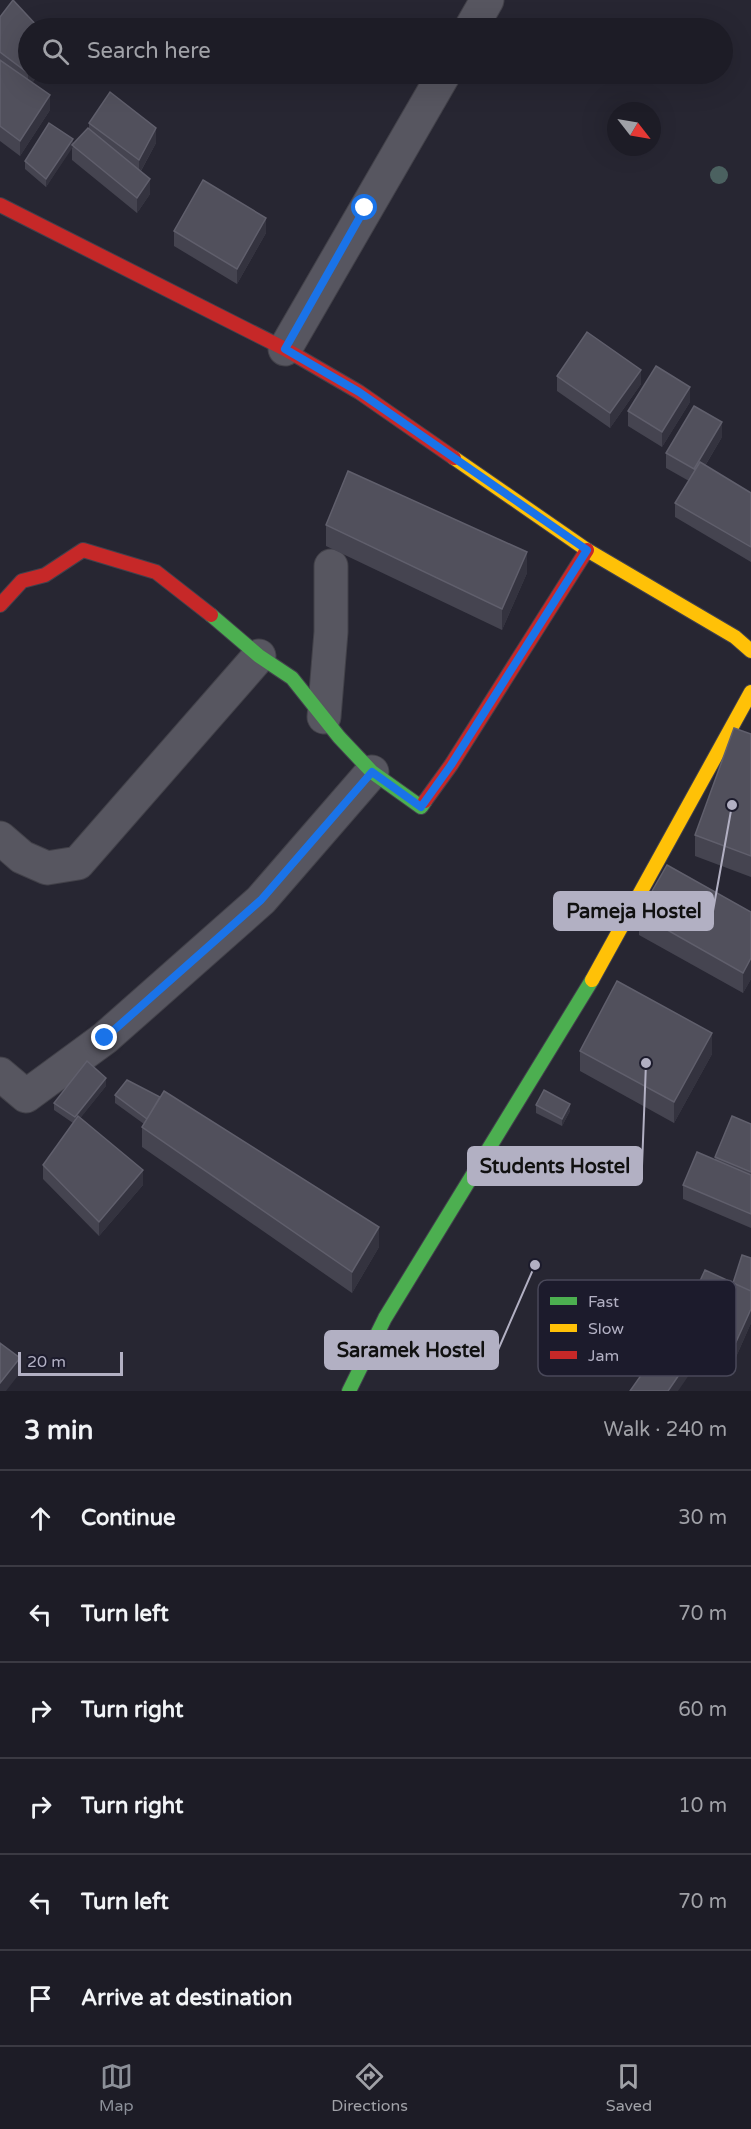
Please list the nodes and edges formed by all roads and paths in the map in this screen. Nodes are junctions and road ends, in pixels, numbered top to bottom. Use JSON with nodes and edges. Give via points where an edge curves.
{"nodes":[{"id":1,"x":487,"y":0,"type":"edge"},
{"id":2,"x":477,"y":18,"type":"edge"},
{"id":3,"x":438,"y":84,"type":"edge"},
{"id":4,"x":0,"y":206,"type":"edge"},
{"id":5,"x":285,"y":349,"type":"junction"},
{"id":6,"x":587,"y":550,"type":"junction"},
{"id":7,"x":332,"y":566,"type":"dead end"},
{"id":8,"x":0,"y":605,"type":"edge"},
{"id":9,"x":751,"y":651,"type":"edge"},
{"id":10,"x":259,"y":656,"type":"junction"},
{"id":11,"x":751,"y":692,"type":"edge"},
{"id":12,"x":324,"y":717,"type":"junction"},
{"id":13,"x":372,"y":772,"type":"junction"},
{"id":14,"x":0,"y":838,"type":"edge"},
{"id":15,"x":0,"y":1074,"type":"edge"},
{"id":16,"x":349,"y":1391,"type":"edge"}],
"edges":[{"from":1,"to":2,"type":"street"},
{"from":3,"to":5,"type":"street"},
{"from":4,"to":5,"type":"street"},
{"from":5,"to":6,"type":"street","via":[[359,392]]},
{"from":6,"to":9,"type":"street"},
{"from":6,"to":13,"type":"street","via":[[421,807]]},
{"from":7,"to":12,"type":"street"},
{"from":8,"to":10,"type":"street","via":[[22,582],[45,575],[83,550],[156,572]]},
{"from":10,"to":12,"type":"street","via":[[292,678]]},
{"from":10,"to":14,"type":"street","via":[[78,863],[47,868],[22,858]]},
{"from":11,"to":16,"type":"street","via":[[586,991],[385,1318]]},
{"from":12,"to":13,"type":"street"},
{"from":13,"to":15,"type":"street","via":[[261,900],[105,1038],[26,1096]]}]}
